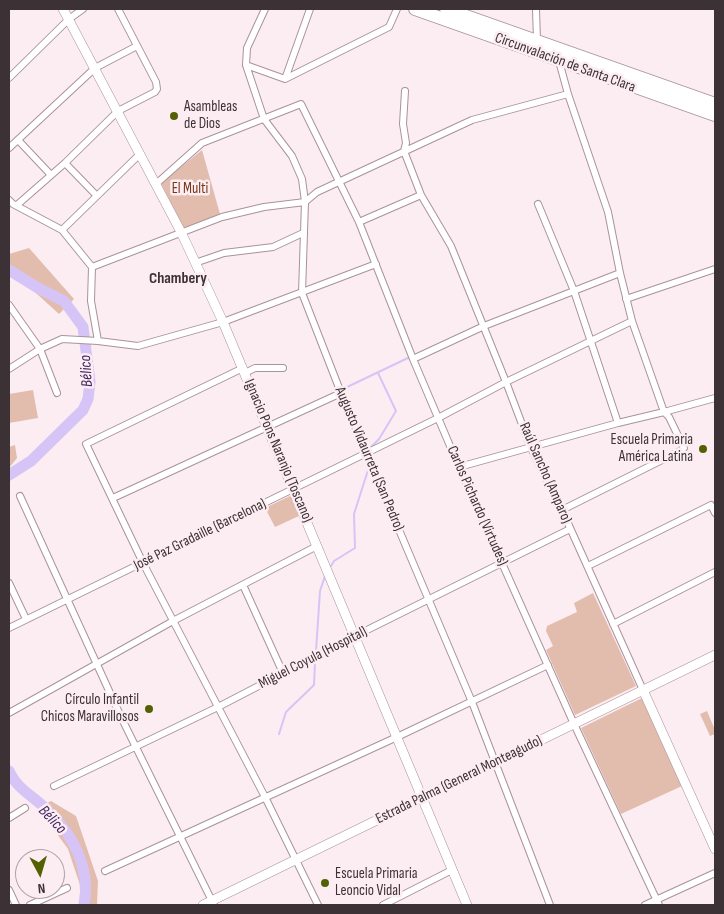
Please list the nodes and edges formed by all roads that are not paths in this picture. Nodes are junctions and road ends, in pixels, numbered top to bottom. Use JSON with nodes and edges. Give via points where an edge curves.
{"nodes":[{"id":1,"x":63,"y":9,"type":"edge"},
{"id":2,"x":83,"y":9,"type":"edge"},
{"id":3,"x":118,"y":9,"type":"edge"},
{"id":4,"x":264,"y":9,"type":"edge"},
{"id":5,"x":310,"y":9,"type":"edge"},
{"id":6,"x":397,"y":9,"type":"edge"},
{"id":7,"x":415,"y":9,"type":"edge"},
{"id":8,"x":446,"y":9,"type":"edge"},
{"id":9,"x":536,"y":9,"type":"edge"},
{"id":10,"x":69,"y":20,"type":"junction"},
{"id":11,"x":537,"y":42,"type":"junction"},
{"id":12,"x":137,"y":46,"type":"junction"},
{"id":13,"x":560,"y":56,"type":"junction"},
{"id":14,"x":246,"y":65,"type":"junction"},
{"id":15,"x":95,"y":68,"type":"junction"},
{"id":16,"x":9,"y":78,"type":"edge"},
{"id":17,"x":285,"y":78,"type":"junction"},
{"id":18,"x":405,"y":91,"type":"dead end"},
{"id":19,"x":568,"y":94,"type":"junction"},
{"id":20,"x":715,"y":104,"type":"edge"},
{"id":21,"x":118,"y":111,"type":"junction"},
{"id":22,"x":715,"y":115,"type":"edge"},
{"id":23,"x":264,"y":119,"type":"junction"},
{"id":24,"x":18,"y":140,"type":"junction"},
{"id":25,"x":9,"y":148,"type":"edge"},
{"id":26,"x":404,"y":151,"type":"junction"},
{"id":27,"x":140,"y":154,"type":"junction"},
{"id":28,"x":65,"y":163,"type":"junction"},
{"id":29,"x":51,"y":175,"type":"junction"},
{"id":30,"x":340,"y":182,"type":"junction"},
{"id":31,"x":156,"y":184,"type":"junction"},
{"id":32,"x":421,"y":195,"type":"junction"},
{"id":33,"x":97,"y":196,"type":"junction"},
{"id":34,"x":9,"y":200,"type":"edge"},
{"id":35,"x":305,"y":202,"type":"junction"},
{"id":36,"x":538,"y":204,"type":"dead end"},
{"id":37,"x":17,"y":205,"type":"junction"},
{"id":38,"x":359,"y":222,"type":"junction"},
{"id":39,"x":62,"y":230,"type":"junction"},
{"id":40,"x":182,"y":232,"type":"junction"},
{"id":41,"x":304,"y":233,"type":"junction"},
{"id":42,"x":195,"y":263,"type":"junction"},
{"id":43,"x":376,"y":264,"type":"junction"},
{"id":44,"x":92,"y":266,"type":"junction"},
{"id":45,"x":715,"y":269,"type":"edge"},
{"id":46,"x":620,"y":273,"type":"junction"},
{"id":47,"x":574,"y":291,"type":"junction"},
{"id":48,"x":302,"y":292,"type":"junction"},
{"id":49,"x":626,"y":299,"type":"junction"},
{"id":50,"x":9,"y":305,"type":"edge"},
{"id":51,"x":632,"y":320,"type":"junction"},
{"id":52,"x":223,"y":322,"type":"junction"},
{"id":53,"x":484,"y":326,"type":"junction"},
{"id":54,"x":591,"y":340,"type":"junction"},
{"id":55,"x":97,"y":341,"type":"junction"},
{"id":56,"x":40,"y":349,"type":"junction"},
{"id":57,"x":413,"y":359,"type":"junction"},
{"id":58,"x":9,"y":368,"type":"edge"},
{"id":59,"x":283,"y":368,"type":"dead end"},
{"id":60,"x":244,"y":370,"type":"junction"},
{"id":61,"x":506,"y":382,"type":"junction"},
{"id":62,"x":57,"y":393,"type":"dead end"},
{"id":63,"x":341,"y":393,"type":"junction"},
{"id":64,"x":715,"y":398,"type":"edge"},
{"id":65,"x":664,"y":412,"type":"junction"},
{"id":66,"x":438,"y":418,"type":"junction"},
{"id":67,"x":618,"y":423,"type":"junction"},
{"id":68,"x":268,"y":427,"type":"junction"},
{"id":69,"x":531,"y":448,"type":"junction"},
{"id":70,"x":366,"y":452,"type":"junction"},
{"id":71,"x":459,"y":467,"type":"junction"},
{"id":72,"x":294,"y":489,"type":"junction"},
{"id":73,"x":20,"y":496,"type":"dead end"},
{"id":74,"x":113,"y":498,"type":"junction"},
{"id":75,"x":562,"y":510,"type":"junction"},
{"id":76,"x":715,"y":514,"type":"edge"},
{"id":77,"x":570,"y":529,"type":"junction"},
{"id":78,"x":317,"y":546,"type":"junction"},
{"id":79,"x":502,"y":562,"type":"junction"},
{"id":80,"x":144,"y":563,"type":"junction"},
{"id":81,"x":588,"y":566,"type":"junction"},
{"id":82,"x":715,"y":572,"type":"edge"},
{"id":83,"x":9,"y":583,"type":"edge"},
{"id":84,"x":243,"y":585,"type":"junction"},
{"id":85,"x":428,"y":599,"type":"junction"},
{"id":86,"x":69,"y":600,"type":"junction"},
{"id":87,"x":26,"y":619,"type":"junction"},
{"id":88,"x":173,"y":621,"type":"junction"},
{"id":89,"x":613,"y":624,"type":"junction"},
{"id":90,"x":9,"y":628,"type":"edge"},
{"id":91,"x":355,"y":636,"type":"junction"},
{"id":92,"x":715,"y":655,"type":"edge"},
{"id":93,"x":97,"y":663,"type":"junction"},
{"id":94,"x":548,"y":665,"type":"junction"},
{"id":95,"x":283,"y":674,"type":"junction"},
{"id":96,"x":643,"y":690,"type":"junction"},
{"id":97,"x":472,"y":702,"type":"junction"},
{"id":98,"x":218,"y":707,"type":"junction"},
{"id":99,"x":9,"y":713,"type":"edge"},
{"id":100,"x":574,"y":724,"type":"junction"},
{"id":101,"x":397,"y":737,"type":"junction"},
{"id":102,"x":136,"y":745,"type":"junction"},
{"id":103,"x":496,"y":762,"type":"junction"},
{"id":104,"x":54,"y":786,"type":"dead end"},
{"id":105,"x":265,"y":797,"type":"junction"},
{"id":106,"x":422,"y":798,"type":"junction"},
{"id":107,"x":25,"y":808,"type":"dead end"},
{"id":108,"x":9,"y":818,"type":"edge"},
{"id":109,"x":182,"y":837,"type":"junction"},
{"id":110,"x":715,"y":849,"type":"edge"},
{"id":111,"x":295,"y":860,"type":"junction"},
{"id":112,"x":452,"y":870,"type":"junction"},
{"id":113,"x":105,"y":871,"type":"dead end"},
{"id":114,"x":715,"y":873,"type":"edge"},
{"id":115,"x":67,"y":888,"type":"dead end"},
{"id":116,"x":9,"y":890,"type":"edge"},
{"id":117,"x":658,"y":903,"type":"edge"},
{"id":118,"x":210,"y":904,"type":"edge"},
{"id":119,"x":16,"y":905,"type":"edge"},
{"id":120,"x":30,"y":905,"type":"edge"},
{"id":121,"x":318,"y":905,"type":"edge"},
{"id":122,"x":383,"y":905,"type":"edge"},
{"id":123,"x":467,"y":905,"type":"edge"},
{"id":124,"x":550,"y":905,"type":"edge"},
{"id":125,"x":645,"y":905,"type":"edge"}],
"edges":[{"from":1,"to":10,"type":"street","name":"Ignacio Pons Naranjo (Toscano)"},
{"from":2,"to":10,"type":"street"},
{"from":3,"to":12,"type":"street"},
{"from":4,"to":14,"type":"street","name":"Augusto Vidaurreta (San Pedro)","via":[[247,48]]},
{"from":5,"to":17,"type":"street"},
{"from":6,"to":17,"type":"street","via":[[389,27]]},
{"from":7,"to":13,"type":"highway","name":"Circunvalación de Santa Clara"},
{"from":8,"to":11,"type":"highway","name":"Circunvalación de Santa Clara"},
{"from":9,"to":11,"type":"street"},
{"from":10,"to":15,"type":"street","name":"Ignacio Pons Naranjo (Toscano)"},
{"from":10,"to":16,"type":"street"},
{"from":11,"to":13,"type":"highway","name":"Circunvalación de Santa Clara"},
{"from":12,"to":15,"type":"street"},
{"from":12,"to":21,"type":"street","via":[[157,89]]},
{"from":13,"to":19,"type":"street"},
{"from":13,"to":20,"type":"highway","name":"Circunvalación de Santa Clara"},
{"from":13,"to":22,"type":"highway","name":"Circunvalación de Santa Clara"},
{"from":14,"to":17,"type":"street"},
{"from":14,"to":23,"type":"street","name":"Augusto Vidaurreta (San Pedro)"},
{"from":15,"to":21,"type":"street","name":"Ignacio Pons Naranjo (Toscano)"},
{"from":15,"to":24,"type":"street"},
{"from":18,"to":26,"type":"street","name":"Raúl Sancho (Amparo)"},
{"from":19,"to":26,"type":"street","via":[[472,120]]},
{"from":19,"to":46,"type":"street","via":[[608,212]]},
{"from":21,"to":27,"type":"street","name":"Ignacio Pons Naranjo (Toscano)"},
{"from":21,"to":28,"type":"street"},
{"from":23,"to":30,"type":"street","name":"Carlos Pichardo (Virtudes)","via":[[301,104]]},
{"from":23,"to":31,"type":"street","via":[[202,144]]},
{"from":23,"to":35,"type":"street","name":"Augusto Vidaurreta (San Pedro)","via":[[292,156],[302,179]]},
{"from":24,"to":25,"type":"street"},
{"from":24,"to":29,"type":"street"},
{"from":26,"to":30,"type":"street"},
{"from":26,"to":32,"type":"street","name":"Raúl Sancho (Amparo)"},
{"from":27,"to":31,"type":"street","name":"Ignacio Pons Naranjo (Toscano)"},
{"from":27,"to":33,"type":"street"},
{"from":28,"to":29,"type":"street"},
{"from":28,"to":33,"type":"street"},
{"from":29,"to":37,"type":"street"},
{"from":30,"to":35,"type":"street","via":[[317,192]]},
{"from":30,"to":38,"type":"street","name":"Carlos Pichardo (Virtudes)"},
{"from":31,"to":40,"type":"street","name":"Ignacio Pons Naranjo (Toscano)"},
{"from":32,"to":38,"type":"street"},
{"from":32,"to":53,"type":"street","name":"Raúl Sancho (Amparo)","via":[[451,246]]},
{"from":33,"to":39,"type":"street"},
{"from":34,"to":37,"type":"street"},
{"from":35,"to":40,"type":"street","via":[[222,217]]},
{"from":35,"to":41,"type":"street","name":"Augusto Vidaurreta (San Pedro)"},
{"from":36,"to":47,"type":"street"},
{"from":37,"to":39,"type":"street"},
{"from":38,"to":43,"type":"street","name":"Carlos Pichardo (Virtudes)"},
{"from":39,"to":44,"type":"street"},
{"from":40,"to":42,"type":"street","name":"Ignacio Pons Naranjo (Toscano)"},
{"from":40,"to":44,"type":"street"},
{"from":41,"to":42,"type":"street","via":[[273,247],[224,253]]},
{"from":41,"to":48,"type":"street","name":"Augusto Vidaurreta (San Pedro)"},
{"from":42,"to":52,"type":"street","name":"Ignacio Pons Naranjo (Toscano)"},
{"from":43,"to":48,"type":"street"},
{"from":43,"to":57,"type":"street","name":"Carlos Pichardo (Virtudes)"},
{"from":44,"to":55,"type":"street","via":[[90,301]]},
{"from":45,"to":49,"type":"street"},
{"from":46,"to":47,"type":"street"},
{"from":46,"to":49,"type":"street"},
{"from":47,"to":53,"type":"street"},
{"from":47,"to":54,"type":"street"},
{"from":48,"to":52,"type":"street"},
{"from":48,"to":63,"type":"street","name":"Augusto Vidaurreta (San Pedro)"},
{"from":49,"to":51,"type":"street"},
{"from":50,"to":56,"type":"street"},
{"from":51,"to":54,"type":"street","name":"José Paz Gradaille (Barcelona)"},
{"from":51,"to":65,"type":"street"},
{"from":52,"to":55,"type":"street","via":[[138,346]]},
{"from":52,"to":60,"type":"street","name":"Ignacio Pons Naranjo (Toscano)"},
{"from":53,"to":57,"type":"street"},
{"from":53,"to":61,"type":"street","name":"Raúl Sancho (Amparo)"},
{"from":54,"to":61,"type":"street","name":"José Paz Gradaille (Barcelona)"},
{"from":54,"to":67,"type":"street"},
{"from":55,"to":56,"type":"street","via":[[62,339]]},
{"from":56,"to":58,"type":"street"},
{"from":56,"to":62,"type":"street"},
{"from":57,"to":66,"type":"street","name":"Carlos Pichardo (Virtudes)"},
{"from":59,"to":60,"type":"street"},
{"from":60,"to":68,"type":"street","name":"Ignacio Pons Naranjo (Toscano)"},
{"from":60,"to":74,"type":"street","via":[[86,444]]},
{"from":61,"to":66,"type":"street","name":"José Paz Gradaille (Barcelona)"},
{"from":61,"to":69,"type":"street","name":"Raúl Sancho (Amparo)"},
{"from":63,"to":68,"type":"street"},
{"from":63,"to":70,"type":"street","name":"Augusto Vidaurreta (San Pedro)"},
{"from":64,"to":65,"type":"street"},
{"from":65,"to":67,"type":"street"},
{"from":65,"to":75,"type":"street","via":[[684,444],[682,450]]},
{"from":66,"to":70,"type":"street","name":"José Paz Gradaille (Barcelona)"},
{"from":66,"to":71,"type":"street","name":"Carlos Pichardo (Virtudes)"},
{"from":67,"to":69,"type":"street"},
{"from":68,"to":72,"type":"street","name":"Ignacio Pons Naranjo (Toscano)"},
{"from":68,"to":74,"type":"street"},
{"from":69,"to":71,"type":"street"},
{"from":69,"to":75,"type":"street","name":"Raúl Sancho (Amparo)"},
{"from":70,"to":72,"type":"street","name":"José Paz Gradaille (Barcelona)"},
{"from":70,"to":85,"type":"street","name":"Augusto Vidaurreta (San Pedro)"},
{"from":71,"to":79,"type":"street","name":"Carlos Pichardo (Virtudes)"},
{"from":72,"to":78,"type":"street","name":"Ignacio Pons Naranjo (Toscano)"},
{"from":72,"to":80,"type":"street","name":"José Paz Gradaille (Barcelona)"},
{"from":73,"to":86,"type":"street"},
{"from":74,"to":80,"type":"street"},
{"from":75,"to":77,"type":"street","name":"Raúl Sancho (Amparo)"},
{"from":76,"to":81,"type":"street","via":[[711,505]]},
{"from":77,"to":79,"type":"street","name":"Miguel Coyula (Hospital)"},
{"from":77,"to":81,"type":"street","name":"Raúl Sancho (Amparo)"},
{"from":78,"to":84,"type":"street"},
{"from":78,"to":91,"type":"street","name":"Ignacio Pons Naranjo (Toscano)"},
{"from":79,"to":85,"type":"street","name":"Miguel Coyula (Hospital)"},
{"from":79,"to":94,"type":"street","name":"Carlos Pichardo (Virtudes)"},
{"from":80,"to":86,"type":"street","name":"José Paz Gradaille (Barcelona)"},
{"from":80,"to":88,"type":"street"},
{"from":81,"to":89,"type":"street","name":"Raúl Sancho (Amparo)"},
{"from":82,"to":89,"type":"street"},
{"from":83,"to":87,"type":"street"},
{"from":84,"to":88,"type":"street"},
{"from":84,"to":95,"type":"street"},
{"from":85,"to":91,"type":"street","name":"Miguel Coyula (Hospital)"},
{"from":85,"to":97,"type":"street","name":"Augusto Vidaurreta (San Pedro)"},
{"from":86,"to":87,"type":"street","name":"José Paz Gradaille (Barcelona)"},
{"from":86,"to":93,"type":"street"},
{"from":87,"to":90,"type":"street","name":"José Paz Gradaille (Barcelona)"},
{"from":88,"to":93,"type":"street"},
{"from":88,"to":98,"type":"street"},
{"from":89,"to":96,"type":"street","name":"Raúl Sancho (Amparo)"},
{"from":91,"to":95,"type":"street","name":"Miguel Coyula (Hospital)"},
{"from":91,"to":101,"type":"street","name":"Ignacio Pons Naranjo (Toscano)"},
{"from":92,"to":96,"type":"street","name":"Estrada Palma (General Monteagudo)"},
{"from":93,"to":99,"type":"street"},
{"from":93,"to":102,"type":"street"},
{"from":94,"to":97,"type":"street"},
{"from":94,"to":100,"type":"street","name":"Carlos Pichardo (Virtudes)"},
{"from":95,"to":98,"type":"street","name":"Miguel Coyula (Hospital)"},
{"from":96,"to":100,"type":"street","name":"Estrada Palma (General Monteagudo)"},
{"from":96,"to":110,"type":"street","name":"Raúl Sancho (Amparo)"},
{"from":97,"to":101,"type":"street"},
{"from":97,"to":103,"type":"street","name":"Augusto Vidaurreta (San Pedro)"},
{"from":98,"to":102,"type":"street","name":"Miguel Coyula (Hospital)"},
{"from":98,"to":105,"type":"street"},
{"from":100,"to":103,"type":"street","name":"Estrada Palma (General Monteagudo)"},
{"from":100,"to":117,"type":"street","name":"Carlos Pichardo (Virtudes)"},
{"from":101,"to":105,"type":"street"},
{"from":101,"to":106,"type":"street","name":"Ignacio Pons Naranjo (Toscano)"},
{"from":102,"to":104,"type":"street","name":"Miguel Coyula (Hospital)"},
{"from":102,"to":109,"type":"street"},
{"from":103,"to":106,"type":"street","name":"Estrada Palma (General Monteagudo)"},
{"from":103,"to":124,"type":"street","name":"Augusto Vidaurreta (San Pedro)"},
{"from":105,"to":109,"type":"street"},
{"from":105,"to":111,"type":"street"},
{"from":106,"to":111,"type":"street","name":"Estrada Palma (General Monteagudo)"},
{"from":106,"to":112,"type":"street","name":"Ignacio Pons Naranjo (Toscano)"},
{"from":107,"to":108,"type":"street"},
{"from":109,"to":113,"type":"street"},
{"from":109,"to":118,"type":"street"},
{"from":111,"to":118,"type":"street","name":"Estrada Palma (General Monteagudo)"},
{"from":111,"to":121,"type":"street"},
{"from":112,"to":122,"type":"street"},
{"from":112,"to":123,"type":"street","name":"Ignacio Pons Naranjo (Toscano)"},
{"from":114,"to":117,"type":"street"},
{"from":115,"to":120,"type":"street"},
{"from":116,"to":119,"type":"street"},
{"from":117,"to":125,"type":"street"}]}
